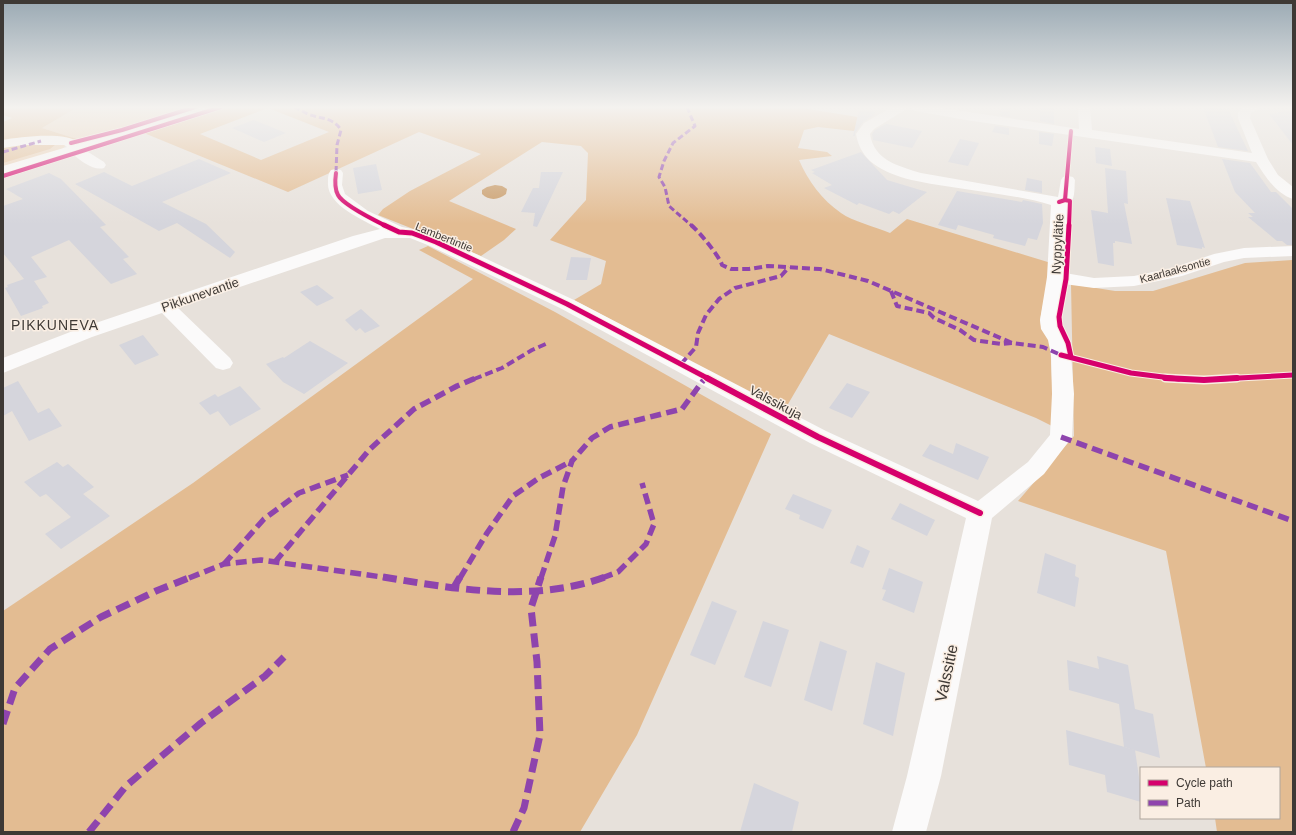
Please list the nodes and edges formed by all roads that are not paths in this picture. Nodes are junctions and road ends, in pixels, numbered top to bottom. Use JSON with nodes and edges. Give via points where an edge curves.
{"nodes":[{"id":1,"x":82,"y":146,"type":"edge"},
{"id":2,"x":865,"y":146,"type":"edge"},
{"id":3,"x":1173,"y":146,"type":"edge"},
{"id":4,"x":1256,"y":146,"type":"edge"},
{"id":5,"x":75,"y":148,"type":"junction"},
{"id":6,"x":1261,"y":159,"type":"junction"},
{"id":7,"x":99,"y":165,"type":"dead end"},
{"id":8,"x":3,"y":171,"type":"edge"},
{"id":9,"x":336,"y":173,"type":"dead end"},
{"id":10,"x":1068,"y":180,"type":"dead end"},
{"id":11,"x":1293,"y":194,"type":"edge"},
{"id":12,"x":1059,"y":202,"type":"junction"},
{"id":13,"x":399,"y":232,"type":"junction"},
{"id":14,"x":1293,"y":251,"type":"edge"},
{"id":15,"x":1056,"y":277,"type":"junction"},
{"id":16,"x":567,"y":304,"type":"joint"},
{"id":17,"x":165,"y":306,"type":"junction"},
{"id":18,"x":223,"y":363,"type":"dead end"},
{"id":19,"x":3,"y":366,"type":"edge"},
{"id":20,"x":980,"y":513,"type":"junction"},
{"id":21,"x":910,"y":832,"type":"edge"}],
"edges":[{"from":1,"to":5,"type":"street"},
{"from":2,"to":12,"type":"street","name":"Nyppylätie","via":[[882,162],[919,177]]},
{"from":3,"to":6,"type":"street"},
{"from":4,"to":6,"type":"street"},
{"from":5,"to":7,"type":"street"},
{"from":5,"to":8,"type":"street"},
{"from":6,"to":11,"type":"street","via":[[1273,178]]},
{"from":9,"to":13,"type":"street","name":"Lambertintie","via":[[338,196],[362,214]]},
{"from":10,"to":12,"type":"street","via":[[1065,200]]},
{"from":12,"to":15,"type":"street","name":"Nyppylätie"},
{"from":13,"to":16,"type":"street","name":"Lambertintie","via":[[436,242]]},
{"from":13,"to":17,"type":"street","name":"Pikkunevantie","via":[[359,240]]},
{"from":14,"to":15,"type":"street","name":"Kaarlaaksontie","via":[[1232,256],[1134,281],[1094,283]]},
{"from":15,"to":20,"type":"street","name":"Nyppylätie","via":[[1049,320],[1051,330],[1058,340],[1061,355],[1061,437],[1036,468]]},
{"from":16,"to":20,"type":"street","name":"Valssikuja","via":[[818,437]]},
{"from":17,"to":18,"type":"street"},
{"from":17,"to":19,"type":"street","name":"Pikkunevantie","via":[[85,333]]},
{"from":20,"to":21,"type":"street","name":"Valssitie"}]}
